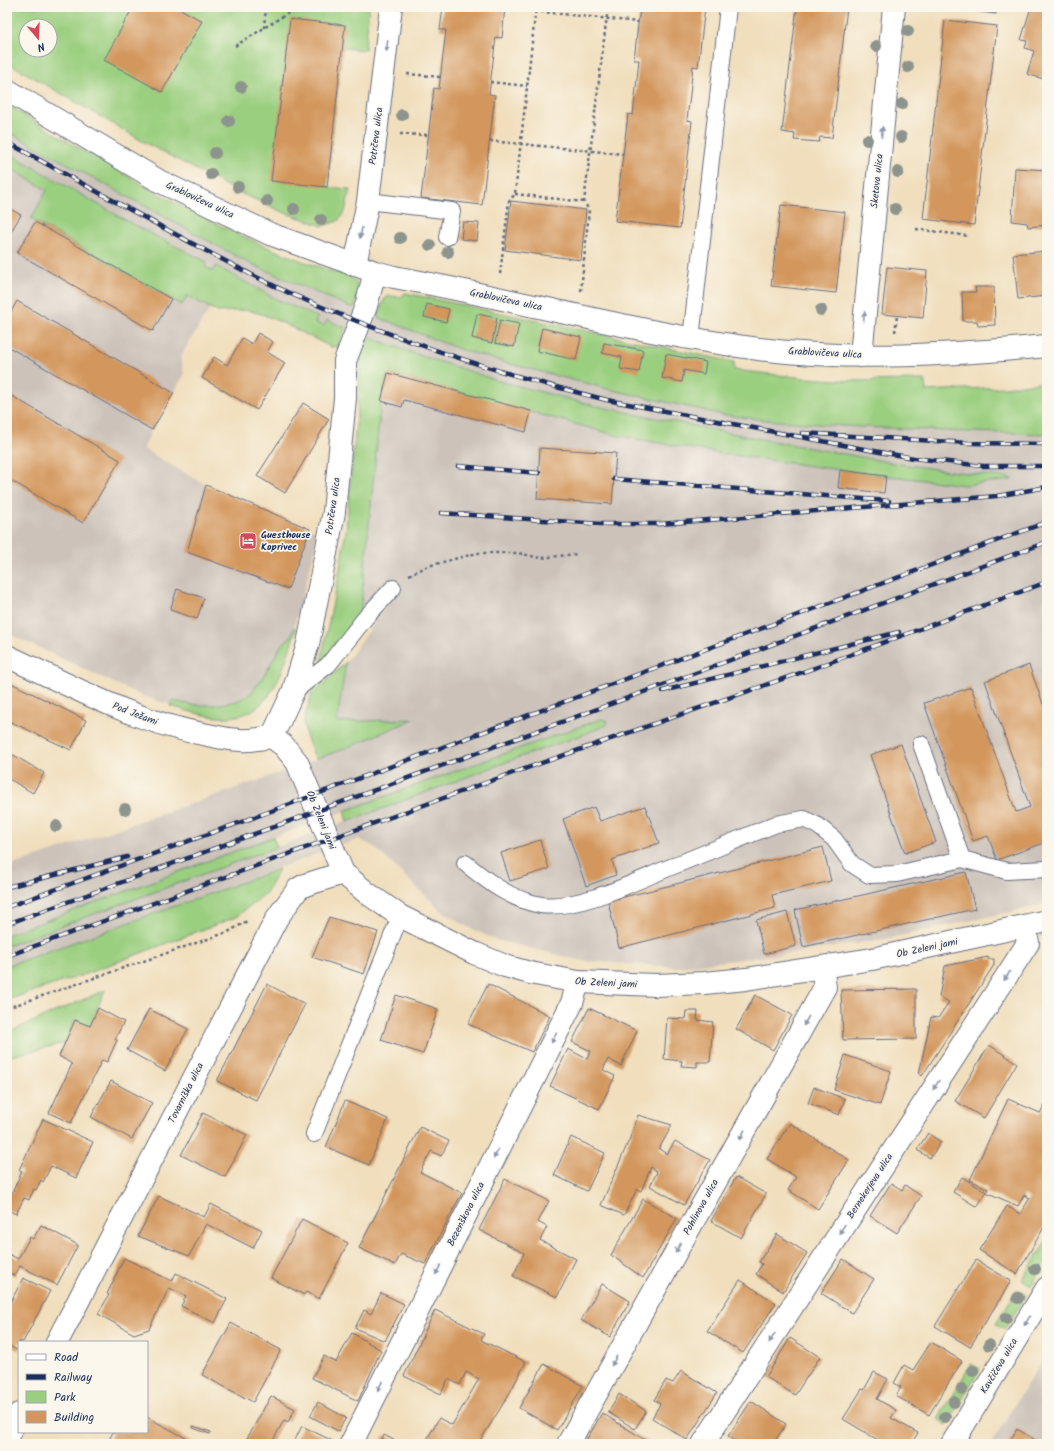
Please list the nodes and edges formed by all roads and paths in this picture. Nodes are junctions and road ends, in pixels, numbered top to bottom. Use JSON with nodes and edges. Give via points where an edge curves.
{"nodes":[{"id":1,"x":266,"y":7,"type":"edge"},
{"id":2,"x":291,"y":7,"type":"edge"},
{"id":3,"x":297,"y":7,"type":"edge"},
{"id":4,"x":391,"y":7,"type":"edge"},
{"id":5,"x":536,"y":7,"type":"edge"},
{"id":6,"x":608,"y":7,"type":"edge"},
{"id":7,"x":728,"y":7,"type":"edge"},
{"id":8,"x":894,"y":7,"type":"edge"},
{"id":9,"x":505,"y":8,"type":"edge"},
{"id":10,"x":536,"y":11,"type":"junction"},
{"id":11,"x":606,"y":18,"type":"junction"},
{"id":12,"x":638,"y":22,"type":"dead end"},
{"id":13,"x":264,"y":28,"type":"junction"},
{"id":14,"x":235,"y":46,"type":"dead end"},
{"id":15,"x":409,"y":74,"type":"dead end"},
{"id":16,"x":441,"y":77,"type":"dead end"},
{"id":17,"x":490,"y":82,"type":"dead end"},
{"id":18,"x":527,"y":86,"type":"junction"},
{"id":19,"x":7,"y":90,"type":"edge"},
{"id":20,"x":398,"y":134,"type":"dead end"},
{"id":21,"x":428,"y":135,"type":"dead end"},
{"id":22,"x":490,"y":141,"type":"dead end"},
{"id":23,"x":520,"y":144,"type":"junction"},
{"id":24,"x":590,"y":150,"type":"junction"},
{"id":25,"x":623,"y":154,"type":"dead end"},
{"id":26,"x":515,"y":194,"type":"junction"},
{"id":27,"x":368,"y":201,"type":"junction"},
{"id":28,"x":584,"y":202,"type":"junction"},
{"id":29,"x":916,"y":229,"type":"dead end"},
{"id":30,"x":969,"y":236,"type":"dead end"},
{"id":31,"x":447,"y":237,"type":"dead end"},
{"id":32,"x":355,"y":265,"type":"junction"},
{"id":33,"x":375,"y":272,"type":"junction"},
{"id":34,"x":498,"y":277,"type":"dead end"},
{"id":35,"x":580,"y":292,"type":"dead end"},
{"id":36,"x":897,"y":316,"type":"dead end"},
{"id":37,"x":894,"y":336,"type":"dead end"},
{"id":38,"x":691,"y":339,"type":"junction"},
{"id":39,"x":1047,"y":346,"type":"edge"},
{"id":40,"x":861,"y":356,"type":"junction"},
{"id":41,"x":577,"y":554,"type":"dead end"},
{"id":42,"x":393,"y":588,"type":"joint"},
{"id":43,"x":7,"y":656,"type":"edge"},
{"id":44,"x":293,"y":692,"type":"junction"},
{"id":45,"x":272,"y":737,"type":"junction"},
{"id":46,"x":921,"y":744,"type":"dead end"},
{"id":47,"x":962,"y":859,"type":"junction"},
{"id":48,"x":464,"y":863,"type":"dead end"},
{"id":49,"x":1047,"y":869,"type":"edge"},
{"id":50,"x":343,"y":873,"type":"junction"},
{"id":51,"x":400,"y":916,"type":"junction"},
{"id":52,"x":251,"y":919,"type":"dead end"},
{"id":53,"x":1047,"y":921,"type":"edge"},
{"id":54,"x":1025,"y":926,"type":"junction"},
{"id":55,"x":824,"y":978,"type":"junction"},
{"id":56,"x":578,"y":982,"type":"junction"},
{"id":57,"x":7,"y":1008,"type":"edge"},
{"id":58,"x":314,"y":1134,"type":"dead end"},
{"id":59,"x":1047,"y":1288,"type":"edge"},
{"id":60,"x":58,"y":1341,"type":"edge"},
{"id":61,"x":18,"y":1416,"type":"edge"},
{"id":62,"x":7,"y":1437,"type":"edge"},
{"id":63,"x":351,"y":1444,"type":"edge"},
{"id":64,"x":568,"y":1444,"type":"edge"},
{"id":65,"x":703,"y":1444,"type":"edge"},
{"id":66,"x":952,"y":1444,"type":"edge"}],
"edges":[{"from":1,"to":13,"type":"path"},
{"from":2,"to":3,"type":"path"},
{"from":3,"to":13,"type":"path"},
{"from":4,"to":27,"type":"street","name":"Potrčeva ulica","one_way":true},
{"from":5,"to":10,"type":"path"},
{"from":6,"to":11,"type":"path"},
{"from":7,"to":38,"type":"lane"},
{"from":40,"to":8,"type":"street","name":"Sketova ulica","one_way":true},
{"from":9,"to":10,"type":"path"},
{"from":10,"to":11,"type":"path"},
{"from":10,"to":18,"type":"path"},
{"from":11,"to":12,"type":"path"},
{"from":11,"to":24,"type":"path"},
{"from":13,"to":14,"type":"path"},
{"from":15,"to":16,"type":"path"},
{"from":17,"to":18,"type":"path"},
{"from":18,"to":23,"type":"path"},
{"from":19,"to":32,"type":"street","name":"Grablovičeva ulica","via":[[159,181],[270,234]]},
{"from":20,"to":21,"type":"path"},
{"from":22,"to":23,"type":"path"},
{"from":23,"to":24,"type":"path"},
{"from":23,"to":26,"type":"path"},
{"from":24,"to":25,"type":"path"},
{"from":24,"to":28,"type":"path"},
{"from":26,"to":28,"type":"path"},
{"from":26,"to":34,"type":"path","via":[[509,201],[501,273]]},
{"from":27,"to":31,"type":"lane","via":[[452,211]]},
{"from":27,"to":32,"type":"street","name":"Potrčeva ulica","one_way":true},
{"from":28,"to":35,"type":"path","via":[[589,210]]},
{"from":29,"to":30,"type":"path"},
{"from":32,"to":33,"type":"street","name":"Grablovičeva ulica"},
{"from":33,"to":38,"type":"street","name":"Grablovičeva ulica"},
{"from":33,"to":44,"type":"street","name":"Potrčeva ulica","via":[[366,306],[345,361],[345,398],[334,512],[308,644]]},
{"from":36,"to":37,"type":"path"},
{"from":38,"to":40,"type":"street","name":"Grablovičeva ulica","via":[[808,354]]},
{"from":39,"to":40,"type":"street","name":"Grablovičeva ulica","via":[[926,355]]},
{"from":41,"to":42,"type":"path","via":[[540,558],[518,553],[477,553],[428,566],[409,575]]},
{"from":42,"to":44,"type":"lane","via":[[328,665]]},
{"from":43,"to":45,"type":"street","name":"Pod Ježami","via":[[107,703],[172,727],[218,737],[248,740]]},
{"from":44,"to":45,"type":"street","name":"Potrčeva ulica"},
{"from":45,"to":50,"type":"street","name":"Ob Zeleni jami","via":[[284,746],[297,762]]},
{"from":46,"to":47,"type":"lane"},
{"from":47,"to":48,"type":"lane","via":[[897,874],[869,875],[852,864],[834,839],[804,819],[776,824],[611,892],[570,904],[549,905],[514,896],[487,881]]},
{"from":47,"to":49,"type":"lane","via":[[1007,871]]},
{"from":50,"to":51,"type":"street","name":"Ob Zeleni jami","via":[[367,894]]},
{"from":50,"to":60,"type":"street","name":"Tovarniška ulica","via":[[298,889],[277,918]]},
{"from":51,"to":56,"type":"street","name":"Ob Zeleni jami","via":[[505,966]]},
{"from":51,"to":58,"type":"lane"},
{"from":52,"to":57,"type":"path","via":[[228,932]]},
{"from":53,"to":54,"type":"street","name":"Ob Zeleni jami"},
{"from":54,"to":55,"type":"street","name":"Ob Zeleni jami","via":[[872,959]]},
{"from":54,"to":65,"type":"street","name":"Bernekerjeva ulica","one_way":true,"via":[[1028,943]]},
{"from":55,"to":56,"type":"street","name":"Ob Zeleni jami","via":[[746,979],[656,985]]},
{"from":55,"to":64,"type":"street","name":"Pohlinova ulica","one_way":true},
{"from":56,"to":63,"type":"street","name":"Bezenškova ulica","one_way":true,"via":[[572,1003]]},
{"from":59,"to":66,"type":"street","name":"Kavčičeva ulica","one_way":true},
{"from":61,"to":62,"type":"street"}]}
